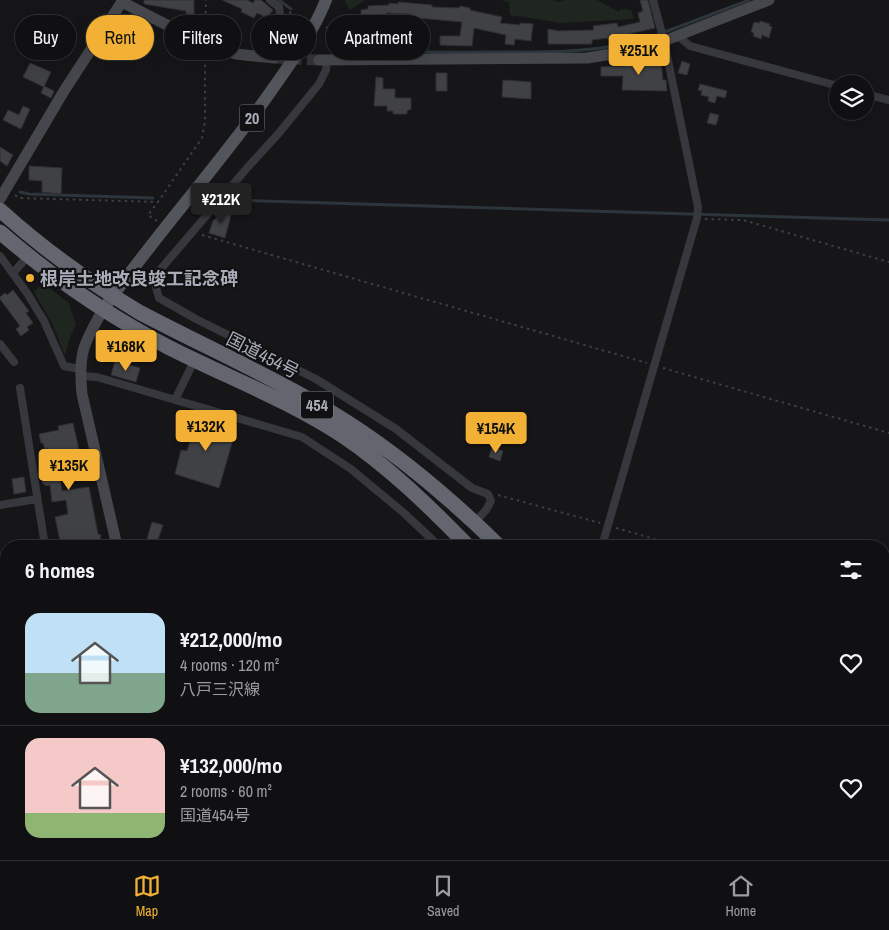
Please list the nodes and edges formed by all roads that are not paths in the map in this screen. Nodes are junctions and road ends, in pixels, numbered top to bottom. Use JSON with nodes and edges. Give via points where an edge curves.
{"nodes":[{"id":1,"x":270,"y":0,"type":"edge"},
{"id":2,"x":326,"y":0,"type":"edge"},
{"id":3,"x":653,"y":0,"type":"edge"},
{"id":4,"x":769,"y":0,"type":"edge"},
{"id":5,"x":122,"y":1,"type":"edge"},
{"id":6,"x":279,"y":15,"type":"edge"},
{"id":7,"x":678,"y":36,"type":"junction"},
{"id":8,"x":664,"y":41,"type":"junction"},
{"id":9,"x":251,"y":56,"type":"edge"},
{"id":10,"x":323,"y":60,"type":"edge"},
{"id":11,"x":430,"y":60,"type":"edge"},
{"id":12,"x":829,"y":84,"type":"edge"},
{"id":13,"x":874,"y":96,"type":"edge"},
{"id":14,"x":889,"y":100,"type":"edge"},
{"id":15,"x":3,"y":194,"type":"edge"},
{"id":16,"x":0,"y":210,"type":"edge"},
{"id":17,"x":0,"y":232,"type":"edge"},
{"id":18,"x":0,"y":256,"type":"edge"},
{"id":19,"x":28,"y":256,"type":"junction"},
{"id":20,"x":12,"y":273,"type":"junction"},
{"id":21,"x":113,"y":296,"type":"junction"},
{"id":22,"x":103,"y":310,"type":"junction"},
{"id":23,"x":0,"y":344,"type":"edge"},
{"id":24,"x":195,"y":360,"type":"junction"},
{"id":25,"x":14,"y":362,"type":"dead end"},
{"id":26,"x":80,"y":372,"type":"junction"},
{"id":27,"x":20,"y":388,"type":"dead end"},
{"id":28,"x":175,"y":400,"type":"junction"},
{"id":29,"x":38,"y":499,"type":"junction"},
{"id":30,"x":0,"y":505,"type":"edge"},
{"id":31,"x":475,"y":522,"type":"junction"},
{"id":32,"x":43,"y":540,"type":"edge"},
{"id":33,"x":116,"y":540,"type":"edge"},
{"id":34,"x":433,"y":540,"type":"edge"},
{"id":35,"x":462,"y":540,"type":"edge"},
{"id":36,"x":493,"y":540,"type":"edge"},
{"id":37,"x":604,"y":540,"type":"edge"}],
"edges":[{"from":1,"to":6,"type":"street","via":[[279,7]]},
{"from":2,"to":21,"type":"main road","number":"20","via":[[300,50],[256,113]]},
{"from":3,"to":8,"type":"street"},
{"from":4,"to":7,"type":"street"},
{"from":5,"to":9,"type":"street","via":[[204,44]]},
{"from":5,"to":15,"type":"street"},
{"from":7,"to":8,"type":"street"},
{"from":7,"to":12,"type":"street","via":[[690,46]]},
{"from":8,"to":11,"type":"street","via":[[587,58]]},
{"from":8,"to":37,"type":"street","via":[[698,207],[697,218]]},
{"from":10,"to":31,"type":"street","via":[[326,70],[319,84],[154,277],[158,298],[316,379],[396,429],[472,488],[488,494],[491,501]]},
{"from":13,"to":14,"type":"street"},
{"from":16,"to":21,"type":"highway","name":"国道454号","number":"454","via":[[45,248]]},
{"from":17,"to":19,"type":"highway","name":"国道454号","number":"454"},
{"from":18,"to":20,"type":"street"},
{"from":19,"to":20,"type":"street"},
{"from":19,"to":22,"type":"highway","name":"国道454号","number":"454"},
{"from":20,"to":26,"type":"street","via":[[44,321],[64,366]]},
{"from":21,"to":22,"type":"main road","number":"20"},
{"from":21,"to":31,"type":"highway","name":"国道454号","number":"454","via":[[350,424],[437,488]]},
{"from":22,"to":24,"type":"highway","name":"国道454号","number":"454"},
{"from":22,"to":26,"type":"street","via":[[84,346]]},
{"from":23,"to":25,"type":"street"},
{"from":24,"to":28,"type":"street"},
{"from":24,"to":35,"type":"highway","name":"国道454号","number":"454","via":[[270,394],[344,437],[384,467]]},
{"from":26,"to":28,"type":"street"},
{"from":26,"to":33,"type":"street","via":[[82,394]]},
{"from":27,"to":29,"type":"street"},
{"from":28,"to":34,"type":"street","via":[[302,437],[351,469]]},
{"from":29,"to":30,"type":"street"},
{"from":29,"to":32,"type":"street"},
{"from":31,"to":36,"type":"highway","name":"国道454号","number":"454"}]}
